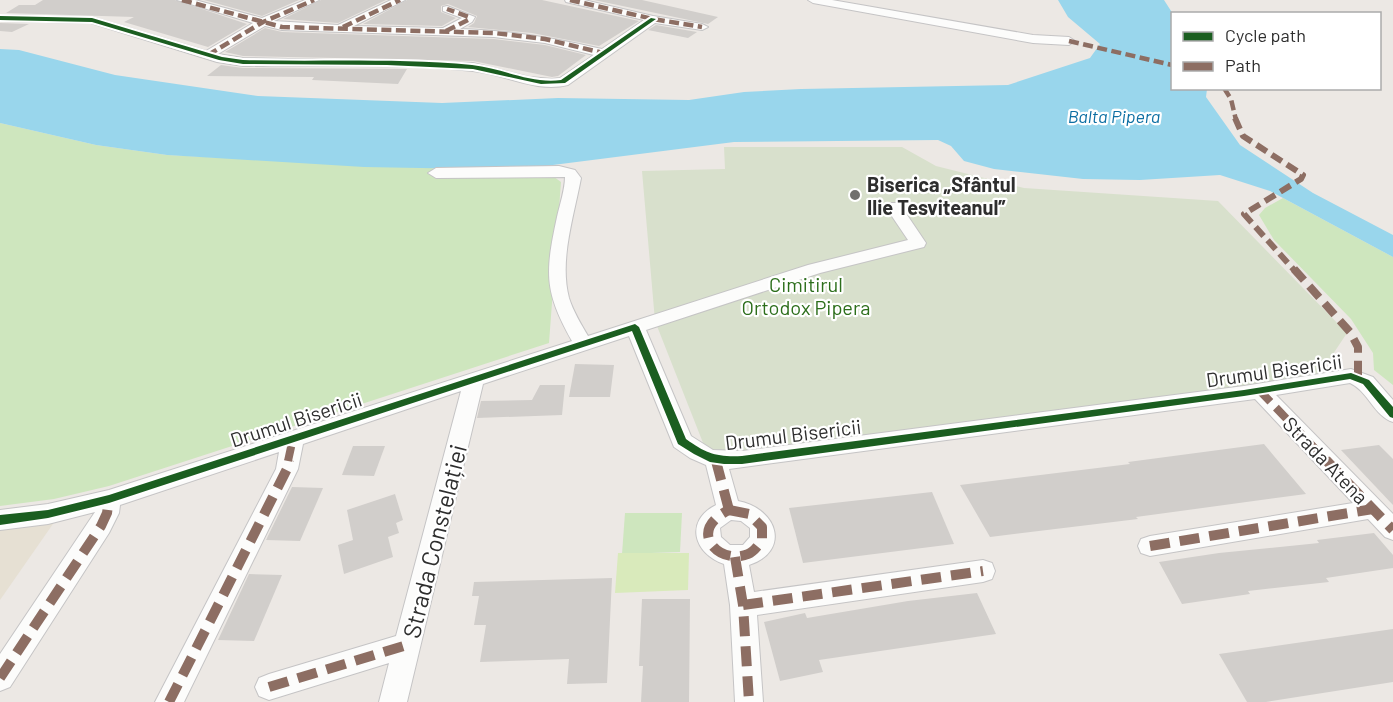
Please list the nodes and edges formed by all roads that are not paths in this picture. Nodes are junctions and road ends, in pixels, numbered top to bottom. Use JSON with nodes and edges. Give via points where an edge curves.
{"nodes":[{"id":1,"x":182,"y":0,"type":"edge"},
{"id":2,"x":314,"y":0,"type":"edge"},
{"id":3,"x":400,"y":0,"type":"edge"},
{"id":4,"x":570,"y":0,"type":"edge"},
{"id":5,"x":813,"y":0,"type":"edge"},
{"id":6,"x":447,"y":9,"type":"dead end"},
{"id":7,"x":0,"y":18,"type":"edge"},
{"id":8,"x":653,"y":19,"type":"junction"},
{"id":9,"x":263,"y":22,"type":"junction"},
{"id":10,"x":702,"y":27,"type":"dead end"},
{"id":11,"x":340,"y":28,"type":"junction"},
{"id":12,"x":445,"y":31,"type":"junction"},
{"id":13,"x":1069,"y":41,"type":"dead end"},
{"id":14,"x":603,"y":53,"type":"junction"},
{"id":15,"x":207,"y":55,"type":"junction"},
{"id":16,"x":436,"y":173,"type":"dead end"},
{"id":17,"x":893,"y":206,"type":"dead end"},
{"id":18,"x":645,"y":324,"type":"junction"},
{"id":19,"x":583,"y":344,"type":"junction"},
{"id":20,"x":474,"y":380,"type":"junction"},
{"id":21,"x":1260,"y":391,"type":"junction"},
{"id":22,"x":1390,"y":408,"type":"edge"},
{"id":23,"x":293,"y":438,"type":"junction"},
{"id":24,"x":716,"y":461,"type":"junction"},
{"id":25,"x":109,"y":499,"type":"junction"},
{"id":26,"x":1373,"y":509,"type":"junction"},
{"id":27,"x":729,"y":510,"type":"junction"},
{"id":28,"x":0,"y":520,"type":"edge"},
{"id":29,"x":1393,"y":530,"type":"edge"},
{"id":30,"x":1150,"y":546,"type":"dead end"},
{"id":31,"x":735,"y":557,"type":"junction"},
{"id":32,"x":983,"y":571,"type":"dead end"},
{"id":33,"x":743,"y":605,"type":"junction"},
{"id":34,"x":407,"y":645,"type":"junction"},
{"id":35,"x":0,"y":678,"type":"edge"},
{"id":36,"x":269,"y":687,"type":"dead end"},
{"id":37,"x":169,"y":702,"type":"edge"},
{"id":38,"x":393,"y":702,"type":"edge"},
{"id":39,"x":749,"y":702,"type":"edge"}],
"edges":[{"from":1,"to":9,"type":"street"},
{"from":2,"to":9,"type":"street"},
{"from":3,"to":11,"type":"street"},
{"from":4,"to":8,"type":"street"},
{"from":5,"to":13,"type":"street","via":[[1022,37]]},
{"from":6,"to":12,"type":"street","via":[[469,17]]},
{"from":7,"to":15,"type":"street","via":[[92,20]]},
{"from":8,"to":10,"type":"street"},
{"from":8,"to":14,"type":"street"},
{"from":9,"to":11,"type":"street","via":[[282,27]]},
{"from":9,"to":15,"type":"street"},
{"from":11,"to":12,"type":"street"},
{"from":12,"to":14,"type":"street","via":[[518,35]]},
{"from":14,"to":15,"type":"street","via":[[562,82],[550,84],[476,68],[243,62]]},
{"from":16,"to":19,"type":"street","via":[[570,173],[573,178],[557,274],[559,296]]},
{"from":17,"to":18,"type":"street","via":[[918,243],[814,269]]},
{"from":18,"to":19,"type":"street","name":"Drumul Bisericii"},
{"from":18,"to":24,"type":"street","name":"Drumul Bisericii","via":[[682,441]]},
{"from":19,"to":20,"type":"street","name":"Drumul Bisericii"},
{"from":20,"to":23,"type":"street","name":"Drumul Bisericii"},
{"from":20,"to":34,"type":"street","name":"Strada Constelației"},
{"from":21,"to":22,"type":"street","name":"Drumul Bisericii","via":[[1351,376],[1366,382]]},
{"from":21,"to":24,"type":"street","name":"Drumul Bisericii"},
{"from":21,"to":26,"type":"street","name":"Strada Atena"},
{"from":23,"to":25,"type":"street","name":"Drumul Bisericii"},
{"from":23,"to":37,"type":"street","via":[[287,469]]},
{"from":24,"to":27,"type":"street"},
{"from":25,"to":28,"type":"street","name":"Drumul Bisericii","via":[[58,512]]},
{"from":25,"to":35,"type":"street","via":[[101,526]]},
{"from":26,"to":29,"type":"street","name":"Strada Atena"},
{"from":26,"to":30,"type":"street"},
{"from":27,"to":31,"type":"street","via":[[714,517],[707,535],[719,552]]},
{"from":27,"to":31,"type":"street","via":[[753,516],[763,529],[757,549]]},
{"from":31,"to":33,"type":"street"},
{"from":32,"to":33,"type":"street"},
{"from":33,"to":39,"type":"street"},
{"from":34,"to":36,"type":"street"},
{"from":34,"to":38,"type":"street","name":"Strada Constelației"}]}
